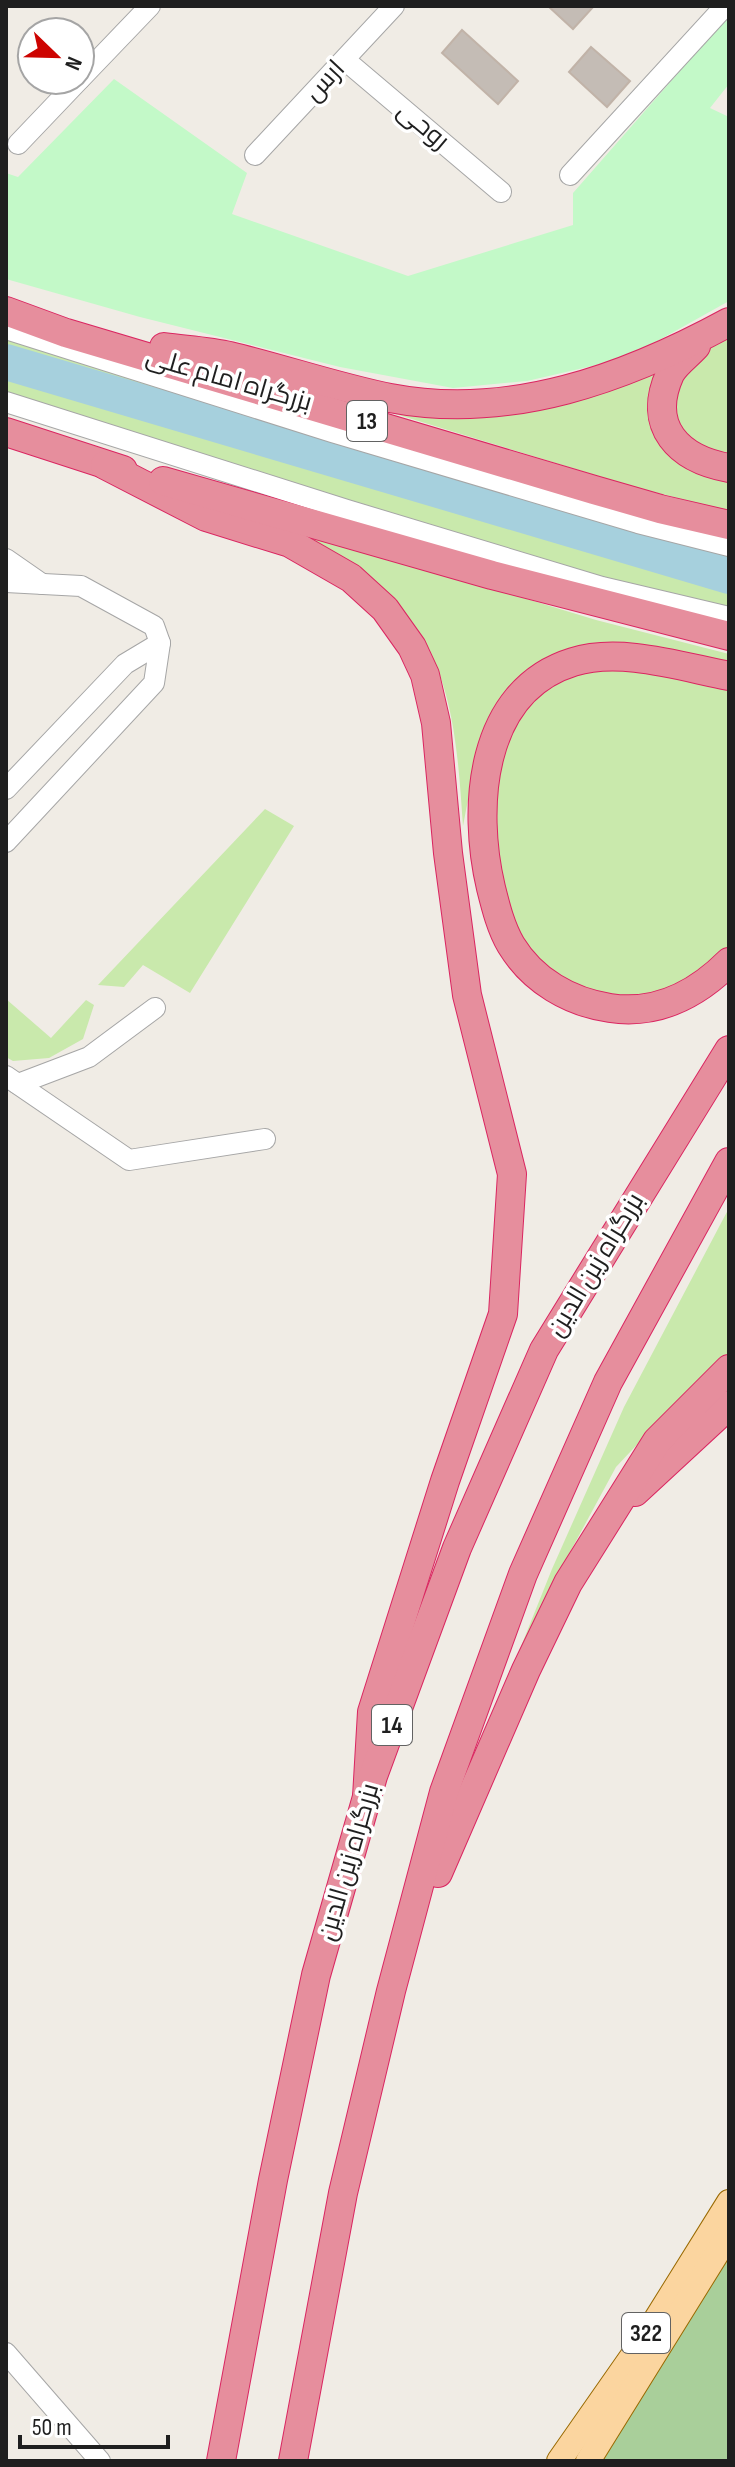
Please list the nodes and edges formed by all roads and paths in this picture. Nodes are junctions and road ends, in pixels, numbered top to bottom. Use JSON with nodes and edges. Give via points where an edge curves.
{"nodes":[{"id":1,"x":150,"y":6,"type":"edge"},
{"id":2,"x":394,"y":6,"type":"edge"},
{"id":3,"x":725,"y":6,"type":"edge"},
{"id":4,"x":345,"y":60,"type":"junction"},
{"id":5,"x":96,"y":63,"type":"edge"},
{"id":6,"x":64,"y":96,"type":"edge"},
{"id":7,"x":18,"y":144,"type":"dead end"},
{"id":8,"x":255,"y":155,"type":"dead end"},
{"id":9,"x":570,"y":175,"type":"dead end"},
{"id":10,"x":501,"y":192,"type":"dead end"},
{"id":11,"x":6,"y":311,"type":"edge"},
{"id":12,"x":720,"y":327,"type":"edge"},
{"id":13,"x":6,"y":329,"type":"edge"},
{"id":14,"x":66,"y":333,"type":"junction"},
{"id":15,"x":6,"y":402,"type":"edge"},
{"id":16,"x":6,"y":432,"type":"edge"},
{"id":17,"x":105,"y":465,"type":"junction"},
{"id":18,"x":729,"y":468,"type":"edge"},
{"id":19,"x":729,"y":525,"type":"edge"},
{"id":20,"x":729,"y":546,"type":"edge"},
{"id":21,"x":6,"y":559,"type":"edge"},
{"id":22,"x":6,"y":582,"type":"edge"},
{"id":23,"x":42,"y":584,"type":"junction"},
{"id":24,"x":729,"y":617,"type":"edge"},
{"id":25,"x":729,"y":636,"type":"edge"},
{"id":26,"x":160,"y":643,"type":"junction"},
{"id":27,"x":729,"y":676,"type":"edge"},
{"id":28,"x":6,"y":789,"type":"edge"},
{"id":29,"x":6,"y":842,"type":"edge"},
{"id":30,"x":729,"y":962,"type":"edge"},
{"id":31,"x":155,"y":1008,"type":"dead end"},
{"id":32,"x":729,"y":1050,"type":"edge"},
{"id":33,"x":12,"y":1080,"type":"edge"},
{"id":34,"x":265,"y":1139,"type":"dead end"},
{"id":35,"x":729,"y":1162,"type":"edge"},
{"id":36,"x":729,"y":1369,"type":"edge"},
{"id":37,"x":729,"y":1405,"type":"edge"},
{"id":38,"x":611,"y":1514,"type":"junction"},
{"id":39,"x":367,"y":1797,"type":"junction"},
{"id":40,"x":401,"y":1958,"type":"junction"},
{"id":41,"x":729,"y":2202,"type":"edge"},
{"id":42,"x":729,"y":2234,"type":"edge"},
{"id":43,"x":6,"y":2353,"type":"edge"},
{"id":44,"x":100,"y":2461,"type":"edge"},
{"id":45,"x":221,"y":2461,"type":"edge"},
{"id":46,"x":293,"y":2461,"type":"edge"},
{"id":47,"x":559,"y":2461,"type":"edge"},
{"id":48,"x":588,"y":2461,"type":"edge"}],
"edges":[{"from":1,"to":5,"type":"street"},
{"from":2,"to":4,"type":"street","name":"ارس"},
{"from":3,"to":9,"type":"street"},
{"from":4,"to":8,"type":"street","name":"ارس"},
{"from":4,"to":10,"type":"street","name":"روحی"},
{"from":6,"to":7,"type":"street"},
{"from":11,"to":14,"type":"highway","name":"بزرگراه امام علی","number":"13"},
{"from":12,"to":14,"type":"highway","via":[[583,386],[464,404],[392,398],[228,355]]},
{"from":12,"to":18,"type":"highway","via":[[670,372],[662,403],[665,429],[684,453]]},
{"from":13,"to":20,"type":"street","via":[[332,432]]},
{"from":14,"to":19,"type":"highway","name":"بزرگراه امام علی","number":"13","via":[[647,506]]},
{"from":15,"to":24,"type":"street","via":[[602,587]]},
{"from":16,"to":17,"type":"highway"},
{"from":17,"to":25,"type":"highway"},
{"from":17,"to":39,"type":"highway","via":[[206,517],[290,543],[351,578],[385,609],[412,647],[436,723],[467,995],[512,1174],[505,1283],[503,1314],[372,1712]]},
{"from":21,"to":23,"type":"street"},
{"from":22,"to":23,"type":"street"},
{"from":23,"to":26,"type":"street","via":[[81,586],[154,626]]},
{"from":26,"to":28,"type":"street","via":[[125,664]]},
{"from":26,"to":29,"type":"street","via":[[154,683]]},
{"from":27,"to":30,"type":"highway","via":[[621,658],[578,660],[555,668],[515,701],[500,724],[482,793],[485,861],[499,919],[512,946],[544,982],[569,998],[596,1006],[646,1009],[693,991]]},
{"from":31,"to":33,"type":"street","via":[[89,1057]]},
{"from":32,"to":39,"type":"highway","name":"بزرگراه زین الدین","number":"14","via":[[544,1350],[457,1548]]},
{"from":33,"to":34,"type":"street","via":[[129,1160]]},
{"from":35,"to":40,"type":"highway","via":[[608,1382],[523,1574],[444,1792]]},
{"from":36,"to":38,"type":"highway","via":[[657,1441]]},
{"from":37,"to":38,"type":"highway"},
{"from":38,"to":40,"type":"highway","via":[[538,1644]]},
{"from":39,"to":45,"type":"highway","name":"بزرگراه زین الدین","number":"14","via":[[316,1975]]},
{"from":40,"to":46,"type":"highway","via":[[343,2193]]},
{"from":41,"to":47,"type":"main road","number":"322","via":[[638,2348]]},
{"from":42,"to":48,"type":"main road","number":"322"},
{"from":43,"to":44,"type":"street"}]}
